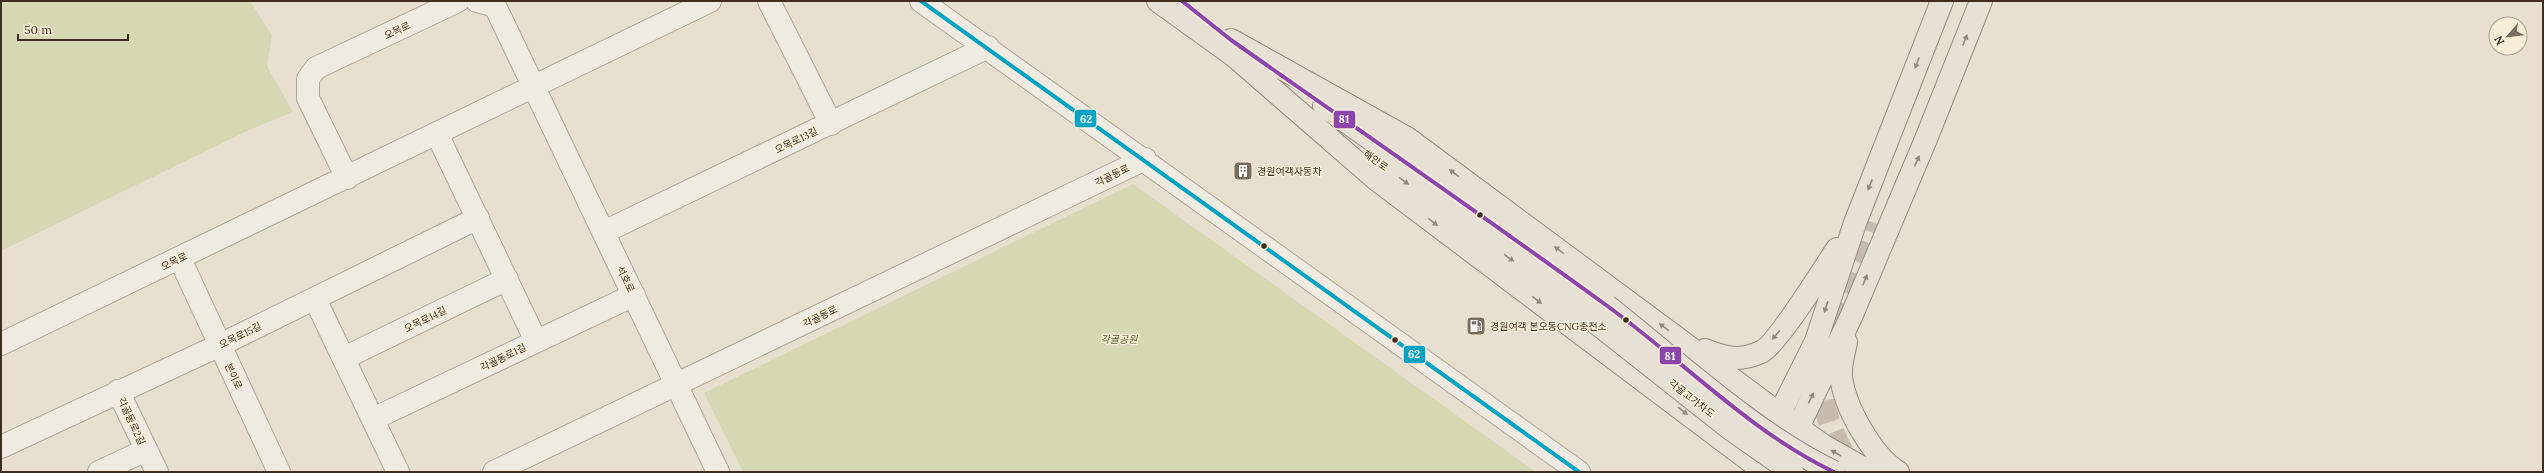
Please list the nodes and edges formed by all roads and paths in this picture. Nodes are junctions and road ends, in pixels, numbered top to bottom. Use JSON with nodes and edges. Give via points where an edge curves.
{"nodes":[{"id":1,"x":458,"y":1,"type":"edge"},
{"id":2,"x":477,"y":1,"type":"edge"},
{"id":3,"x":710,"y":1,"type":"edge"},
{"id":4,"x":769,"y":1,"type":"edge"},
{"id":5,"x":921,"y":1,"type":"edge"},
{"id":6,"x":1158,"y":1,"type":"edge"},
{"id":7,"x":1182,"y":1,"type":"edge"},
{"id":8,"x":1942,"y":1,"type":"edge"},
{"id":9,"x":1958,"y":1,"type":"edge"},
{"id":10,"x":1981,"y":1,"type":"edge"},
{"id":11,"x":988,"y":47,"type":"junction"},
{"id":12,"x":1231,"y":47,"type":"junction"},
{"id":13,"x":534,"y":87,"type":"junction"},
{"id":14,"x":830,"y":124,"type":"junction"},
{"id":15,"x":437,"y":134,"type":"junction"},
{"id":16,"x":1145,"y":160,"type":"junction"},
{"id":17,"x":347,"y":178,"type":"junction"},
{"id":18,"x":478,"y":218,"type":"junction"},
{"id":19,"x":1863,"y":222,"type":"junction"},
{"id":20,"x":604,"y":232,"type":"junction"},
{"id":21,"x":180,"y":259,"type":"junction"},
{"id":22,"x":507,"y":279,"type":"junction"},
{"id":23,"x":634,"y":295,"type":"junction"},
{"id":24,"x":315,"y":299,"type":"junction"},
{"id":25,"x":1601,"y":313,"type":"junction"},
{"id":26,"x":1850,"y":317,"type":"junction"},
{"id":27,"x":536,"y":341,"type":"junction"},
{"id":28,"x":1,"y":344,"type":"edge"},
{"id":29,"x":220,"y":345,"type":"junction"},
{"id":30,"x":1688,"y":345,"type":"junction"},
{"id":31,"x":344,"y":358,"type":"junction"},
{"id":32,"x":677,"y":384,"type":"junction"},
{"id":33,"x":1747,"y":389,"type":"junction"},
{"id":34,"x":118,"y":391,"type":"junction"},
{"id":35,"x":1779,"y":413,"type":"junction"},
{"id":36,"x":373,"y":419,"type":"junction"},
{"id":37,"x":1797,"y":427,"type":"junction"},
{"id":38,"x":1713,"y":434,"type":"junction"},
{"id":39,"x":1,"y":446,"type":"edge"},
{"id":40,"x":146,"y":450,"type":"junction"},
{"id":41,"x":1758,"y":470,"type":"edge"},
{"id":42,"x":497,"y":471,"type":"edge"},
{"id":43,"x":99,"y":472,"type":"edge"},
{"id":44,"x":157,"y":472,"type":"edge"},
{"id":45,"x":279,"y":472,"type":"edge"},
{"id":46,"x":398,"y":472,"type":"edge"},
{"id":47,"x":718,"y":472,"type":"edge"},
{"id":48,"x":1579,"y":472,"type":"edge"},
{"id":49,"x":1778,"y":472,"type":"edge"},
{"id":50,"x":1792,"y":472,"type":"edge"},
{"id":51,"x":1834,"y":472,"type":"edge"},
{"id":52,"x":1870,"y":472,"type":"edge"},
{"id":53,"x":1898,"y":472,"type":"edge"}],
"edges":[{"from":1,"to":17,"type":"street","name":"오목로","via":[[316,68],[308,79],[308,98]]},
{"from":2,"to":13,"type":"street","via":[[495,6]]},
{"from":3,"to":13,"type":"street","name":"오목로"},
{"from":4,"to":14,"type":"street"},
{"from":5,"to":11,"type":"street"},
{"from":6,"to":12,"type":"main road","name":"해안로"},
{"from":7,"to":12,"type":"main road","name":"해안로"},
{"from":8,"to":19,"type":"main road","one_way":true},
{"from":9,"to":19,"type":"main road"},
{"from":26,"to":10,"type":"main road","one_way":true,"via":[[1926,139]]},
{"from":11,"to":14,"type":"street","name":"오목로13길"},
{"from":11,"to":16,"type":"street"},
{"from":12,"to":25,"type":"main road","name":"해안로"},
{"from":30,"to":12,"type":"main road","one_way":true,"via":[[1407,138]]},
{"from":12,"to":38,"type":"main road","one_way":true,"via":[[1377,180]]},
{"from":13,"to":15,"type":"street","name":"오목로"},
{"from":13,"to":20,"type":"street","name":"석호로"},
{"from":14,"to":20,"type":"street","name":"오목로13길"},
{"from":15,"to":17,"type":"street","name":"오목로"},
{"from":15,"to":18,"type":"street"},
{"from":16,"to":32,"type":"street","name":"각골동로"},
{"from":16,"to":48,"type":"street"},
{"from":17,"to":21,"type":"street","name":"오목로"},
{"from":18,"to":22,"type":"street"},
{"from":18,"to":24,"type":"street","name":"오목로15길"},
{"from":19,"to":30,"type":"main road","one_way":true,"via":[[1791,318],[1762,352],[1730,360]]},
{"from":19,"to":35,"type":"main road","one_way":true,"via":[[1816,341]]},
{"from":20,"to":23,"type":"street","name":"석호로"},
{"from":21,"to":28,"type":"street","name":"오목로"},
{"from":21,"to":29,"type":"street","name":"본이로"},
{"from":22,"to":27,"type":"street"},
{"from":22,"to":31,"type":"street","name":"오목로14길"},
{"from":23,"to":27,"type":"street","name":"각골동로1길"},
{"from":23,"to":32,"type":"street","name":"석호로"},
{"from":24,"to":29,"type":"street","name":"오목로15길"},
{"from":24,"to":31,"type":"street"},
{"from":25,"to":50,"type":"main road","name":"각골고가차도","bridge":true,"via":[[1732,430]]},
{"from":25,"to":51,"type":"main road","name":"각골고가차도","bridge":true,"via":[[1807,459]]},
{"from":37,"to":26,"type":"main road","one_way":true},
{"from":26,"to":53,"type":"main road","via":[[1841,376],[1850,409],[1868,440],[1889,466]]},
{"from":27,"to":36,"type":"street","name":"각골동로1길"},
{"from":29,"to":34,"type":"street","name":"오목로15길"},
{"from":29,"to":45,"type":"street","name":"본이로"},
{"from":30,"to":33,"type":"main road"},
{"from":31,"to":36,"type":"street"},
{"from":32,"to":42,"type":"street","name":"각골동로"},
{"from":32,"to":47,"type":"street","name":"석호로"},
{"from":33,"to":35,"type":"main road"},
{"from":33,"to":38,"type":"main road","via":[[1762,421],[1757,436],[1746,443],[1740,443]]},
{"from":34,"to":39,"type":"street","name":"오목로15길"},
{"from":34,"to":40,"type":"street","name":"각골동로2길"},
{"from":35,"to":37,"type":"main road"},
{"from":35,"to":41,"type":"main road"},
{"from":36,"to":46,"type":"street"},
{"from":37,"to":49,"type":"main road"},
{"from":52,"to":37,"type":"main road","one_way":true,"via":[[1824,446]]},
{"from":38,"to":41,"type":"main road"},
{"from":40,"to":43,"type":"street","name":"각골동로2길"},
{"from":40,"to":44,"type":"street","name":"각골동로2길"}]}
